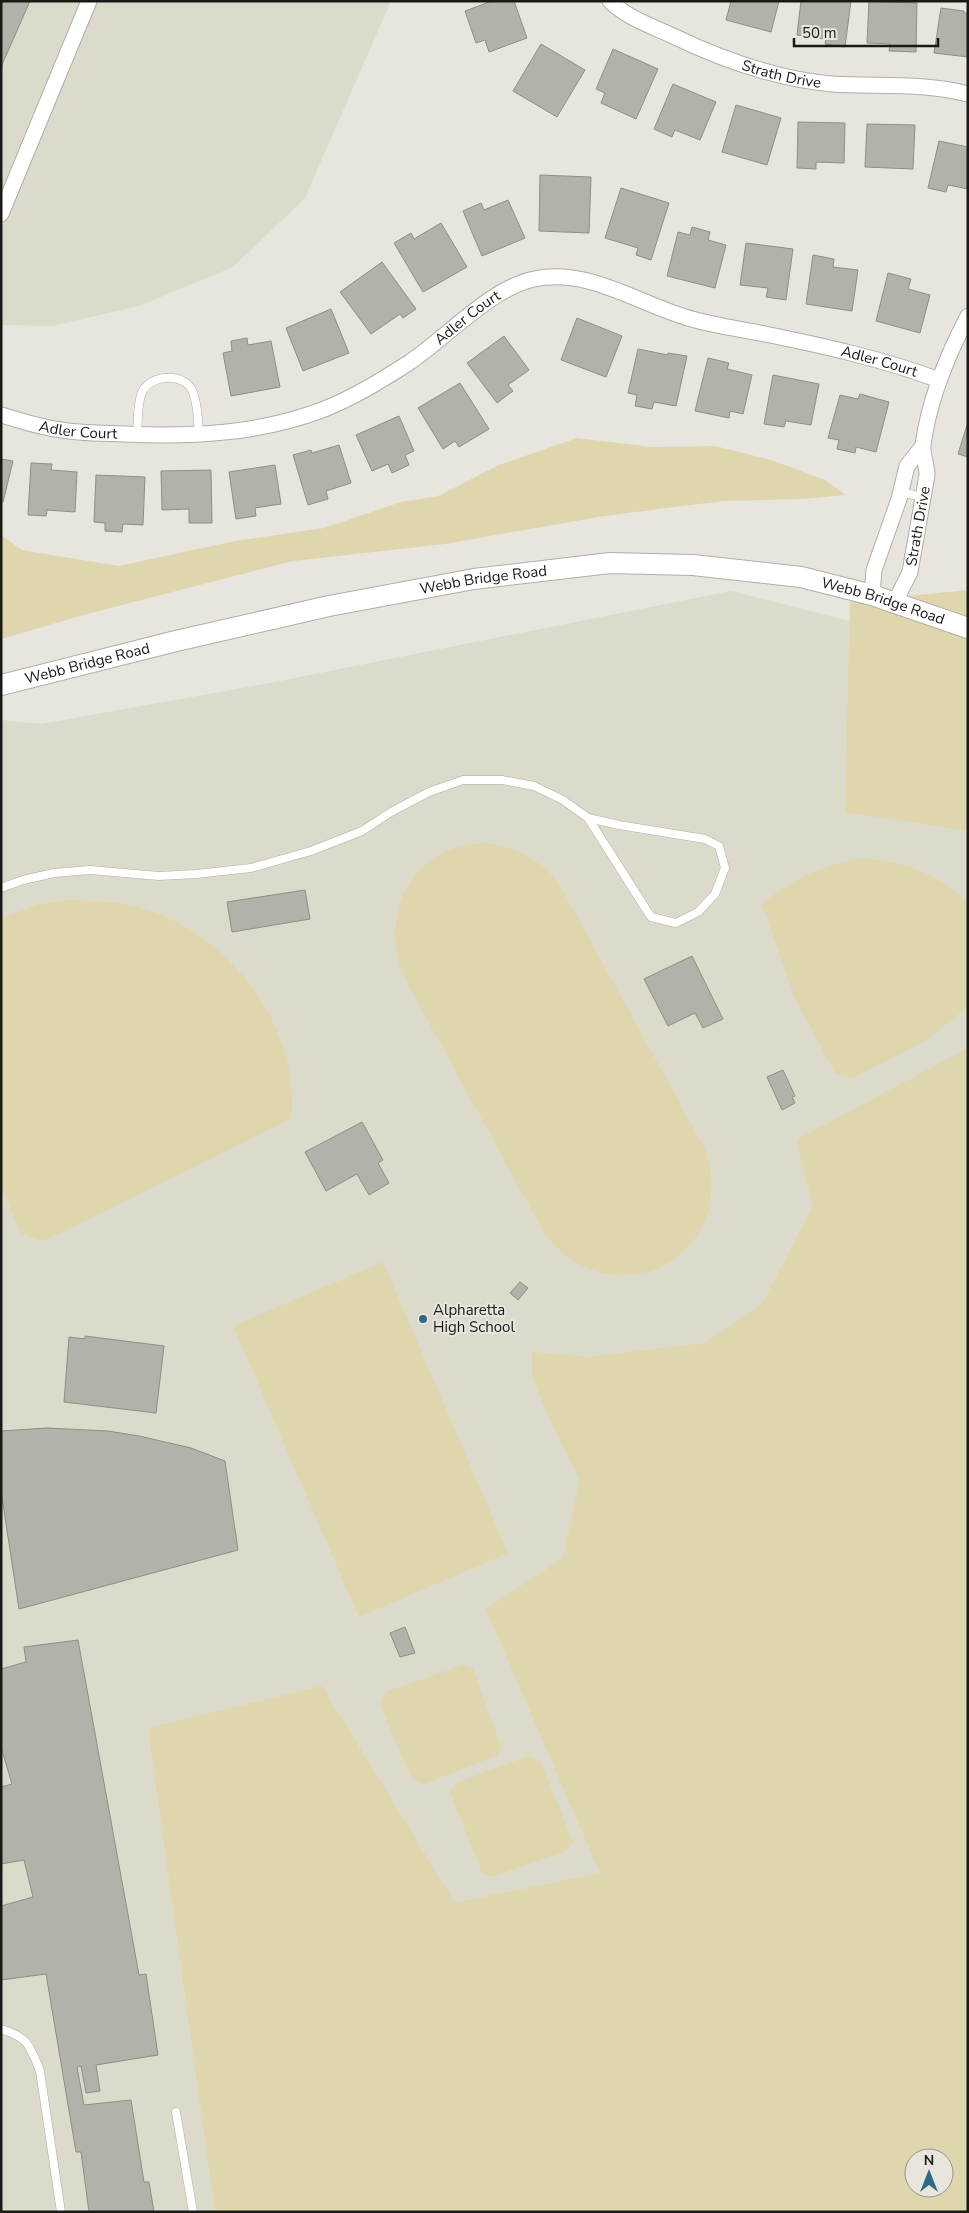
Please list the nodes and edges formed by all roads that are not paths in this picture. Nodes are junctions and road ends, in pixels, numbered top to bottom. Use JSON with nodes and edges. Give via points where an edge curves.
{"nodes":[{"id":1,"x":89,"y":1,"type":"edge"},
{"id":2,"x":610,"y":1,"type":"edge"},
{"id":3,"x":968,"y":94,"type":"edge"},
{"id":4,"x":1,"y":214,"type":"edge"},
{"id":5,"x":968,"y":316,"type":"edge"},
{"id":6,"x":939,"y":380,"type":"junction"},
{"id":7,"x":1,"y":416,"type":"edge"},
{"id":8,"x":137,"y":435,"type":"junction"},
{"id":9,"x":199,"y":435,"type":"junction"},
{"id":10,"x":922,"y":447,"type":"junction"},
{"id":11,"x":900,"y":492,"type":"junction"},
{"id":12,"x":924,"y":497,"type":"junction"},
{"id":13,"x":872,"y":595,"type":"junction"},
{"id":14,"x":895,"y":602,"type":"junction"},
{"id":15,"x":968,"y":628,"type":"edge"},
{"id":16,"x":1,"y":686,"type":"edge"},
{"id":17,"x":588,"y":818,"type":"junction"},
{"id":18,"x":1,"y":888,"type":"edge"},
{"id":19,"x":1,"y":2029,"type":"edge"},
{"id":20,"x":176,"y":2112,"type":"dead end"},
{"id":21,"x":61,"y":2212,"type":"edge"},
{"id":22,"x":193,"y":2212,"type":"edge"}],
"edges":[{"from":1,"to":4,"type":"street"},
{"from":2,"to":3,"type":"street","name":"Strath Drive","via":[[631,16],[746,67],[811,81],[935,88]]},
{"from":5,"to":6,"type":"street","name":"Strath Drive"},
{"from":6,"to":9,"type":"street","name":"Adler Court","via":[[880,360],[690,319],[584,280],[544,277],[518,283],[501,292],[417,357],[344,400],[259,428]]},
{"from":6,"to":10,"type":"street","name":"Strath Drive"},
{"from":7,"to":8,"type":"street","name":"Adler Court","via":[[81,433]]},
{"from":8,"to":9,"type":"street","name":"Adler Court"},
{"from":8,"to":9,"type":"lane","via":[[141,394],[155,380],[172,378],[182,380],[193,392]]},
{"from":10,"to":11,"type":"street","name":"Strath Drive","via":[[907,466]]},
{"from":10,"to":12,"type":"street","name":"Strath Drive","via":[[927,466]]},
{"from":11,"to":12,"type":"lane"},
{"from":11,"to":13,"type":"street","name":"Strath Drive","via":[[874,570]]},
{"from":12,"to":14,"type":"street","name":"Strath Drive","via":[[910,572]]},
{"from":13,"to":14,"type":"street","name":"Webb Bridge Road"},
{"from":13,"to":16,"type":"street","name":"Webb Bridge Road","via":[[801,577],[764,572],[693,564],[610,563],[474,580],[329,606]]},
{"from":14,"to":15,"type":"street","name":"Webb Bridge Road"},
{"from":17,"to":17,"type":"lane","via":[[651,917],[676,923],[698,912],[715,894],[725,868],[720,846],[706,839]]},
{"from":17,"to":18,"type":"lane","via":[[563,800],[534,786],[502,780],[463,780],[429,792],[362,831],[310,851],[251,868],[159,876],[90,870],[54,873]]},
{"from":19,"to":21,"type":"lane","via":[[18,2034],[31,2049],[40,2071]]},
{"from":20,"to":22,"type":"lane"}]}
